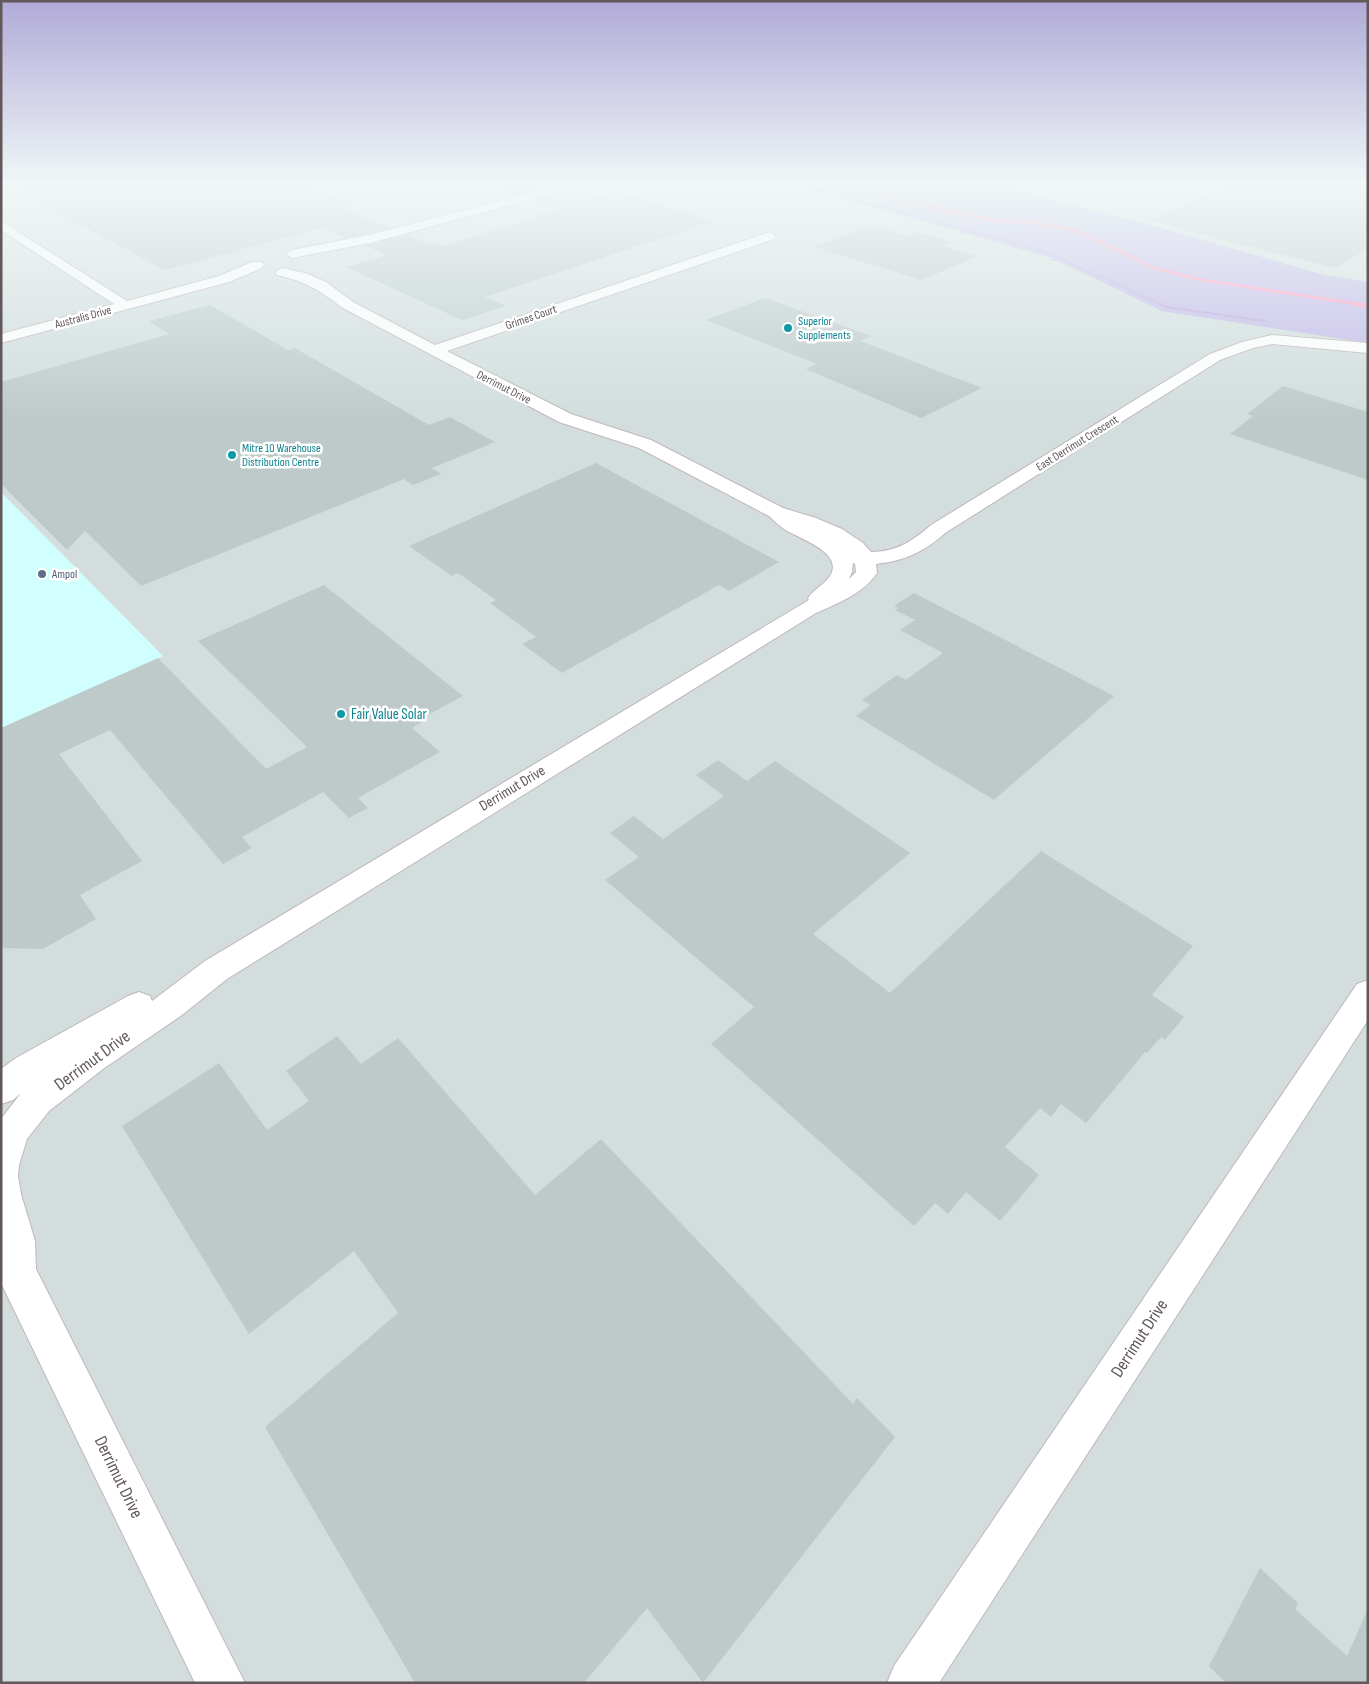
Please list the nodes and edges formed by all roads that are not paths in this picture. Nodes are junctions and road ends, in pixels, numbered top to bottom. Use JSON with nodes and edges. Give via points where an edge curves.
{"nodes":[{"id":1,"x":56,"y":261,"type":"edge"},
{"id":2,"x":268,"y":261,"type":"edge"},
{"id":3,"x":271,"y":261,"type":"edge"},
{"id":4,"x":312,"y":261,"type":"edge"},
{"id":5,"x":698,"y":261,"type":"edge"},
{"id":6,"x":308,"y":263,"type":"junction"},
{"id":7,"x":279,"y":272,"type":"junction"},
{"id":8,"x":321,"y":285,"type":"junction"},
{"id":9,"x":193,"y":287,"type":"junction"},
{"id":10,"x":126,"y":306,"type":"junction"},
{"id":11,"x":1,"y":339,"type":"edge"},
{"id":12,"x":1368,"y":348,"type":"edge"},
{"id":13,"x":434,"y":350,"type":"junction"},
{"id":14,"x":853,"y":554,"type":"junction"},
{"id":15,"x":216,"y":970,"type":"junction"},
{"id":16,"x":1368,"y":993,"type":"edge"},
{"id":17,"x":1,"y":1089,"type":"edge"},
{"id":18,"x":14,"y":1108,"type":"edge"},
{"id":19,"x":1,"y":1174,"type":"edge"},
{"id":20,"x":1,"y":1178,"type":"edge"},
{"id":21,"x":9,"y":1264,"type":"edge"},
{"id":22,"x":221,"y":1683,"type":"edge"},
{"id":23,"x":911,"y":1683,"type":"edge"}],
"edges":[{"from":1,"to":10,"type":"street"},
{"from":2,"to":9,"type":"street","name":"Australis Drive","via":[[235,275]]},
{"from":3,"to":7,"type":"street","name":"Derrimut Drive","via":[[261,269]]},
{"from":4,"to":6,"type":"street","name":"Australis Drive"},
{"from":5,"to":13,"type":"street","name":"Grimes Court"},
{"from":6,"to":7,"type":"street","name":"Australis Drive"},
{"from":6,"to":8,"type":"street","name":"Derrimut Drive"},
{"from":7,"to":8,"type":"street","name":"Derrimut Drive"},
{"from":7,"to":9,"type":"street","name":"Australis Drive"},
{"from":8,"to":13,"type":"street","name":"Derrimut Drive","via":[[348,305]]},
{"from":9,"to":10,"type":"street","name":"Australis Drive"},
{"from":10,"to":11,"type":"street","name":"Australis Drive"},
{"from":12,"to":14,"type":"street","name":"East Derrimut Crescent","via":[[1270,339],[1250,343],[1215,358],[938,529],[917,548],[896,555]]},
{"from":13,"to":14,"type":"street","name":"Derrimut Drive","via":[[564,418],[645,444],[776,512],[791,525]]},
{"from":14,"to":15,"type":"street","name":"Derrimut Drive","via":[[839,578],[808,608]]},
{"from":15,"to":17,"type":"street","name":"Derrimut Drive","via":[[164,993],[28,1069]]},
{"from":15,"to":18,"type":"street","name":"Derrimut Drive","via":[[37,1100]]},
{"from":16,"to":23,"type":"street","name":"Derrimut Drive"},
{"from":18,"to":19,"type":"street","name":"Derrimut Drive"},
{"from":20,"to":21,"type":"street","name":"Derrimut Drive","via":[[16,1241]]},
{"from":21,"to":22,"type":"street","name":"Derrimut Drive"}]}
